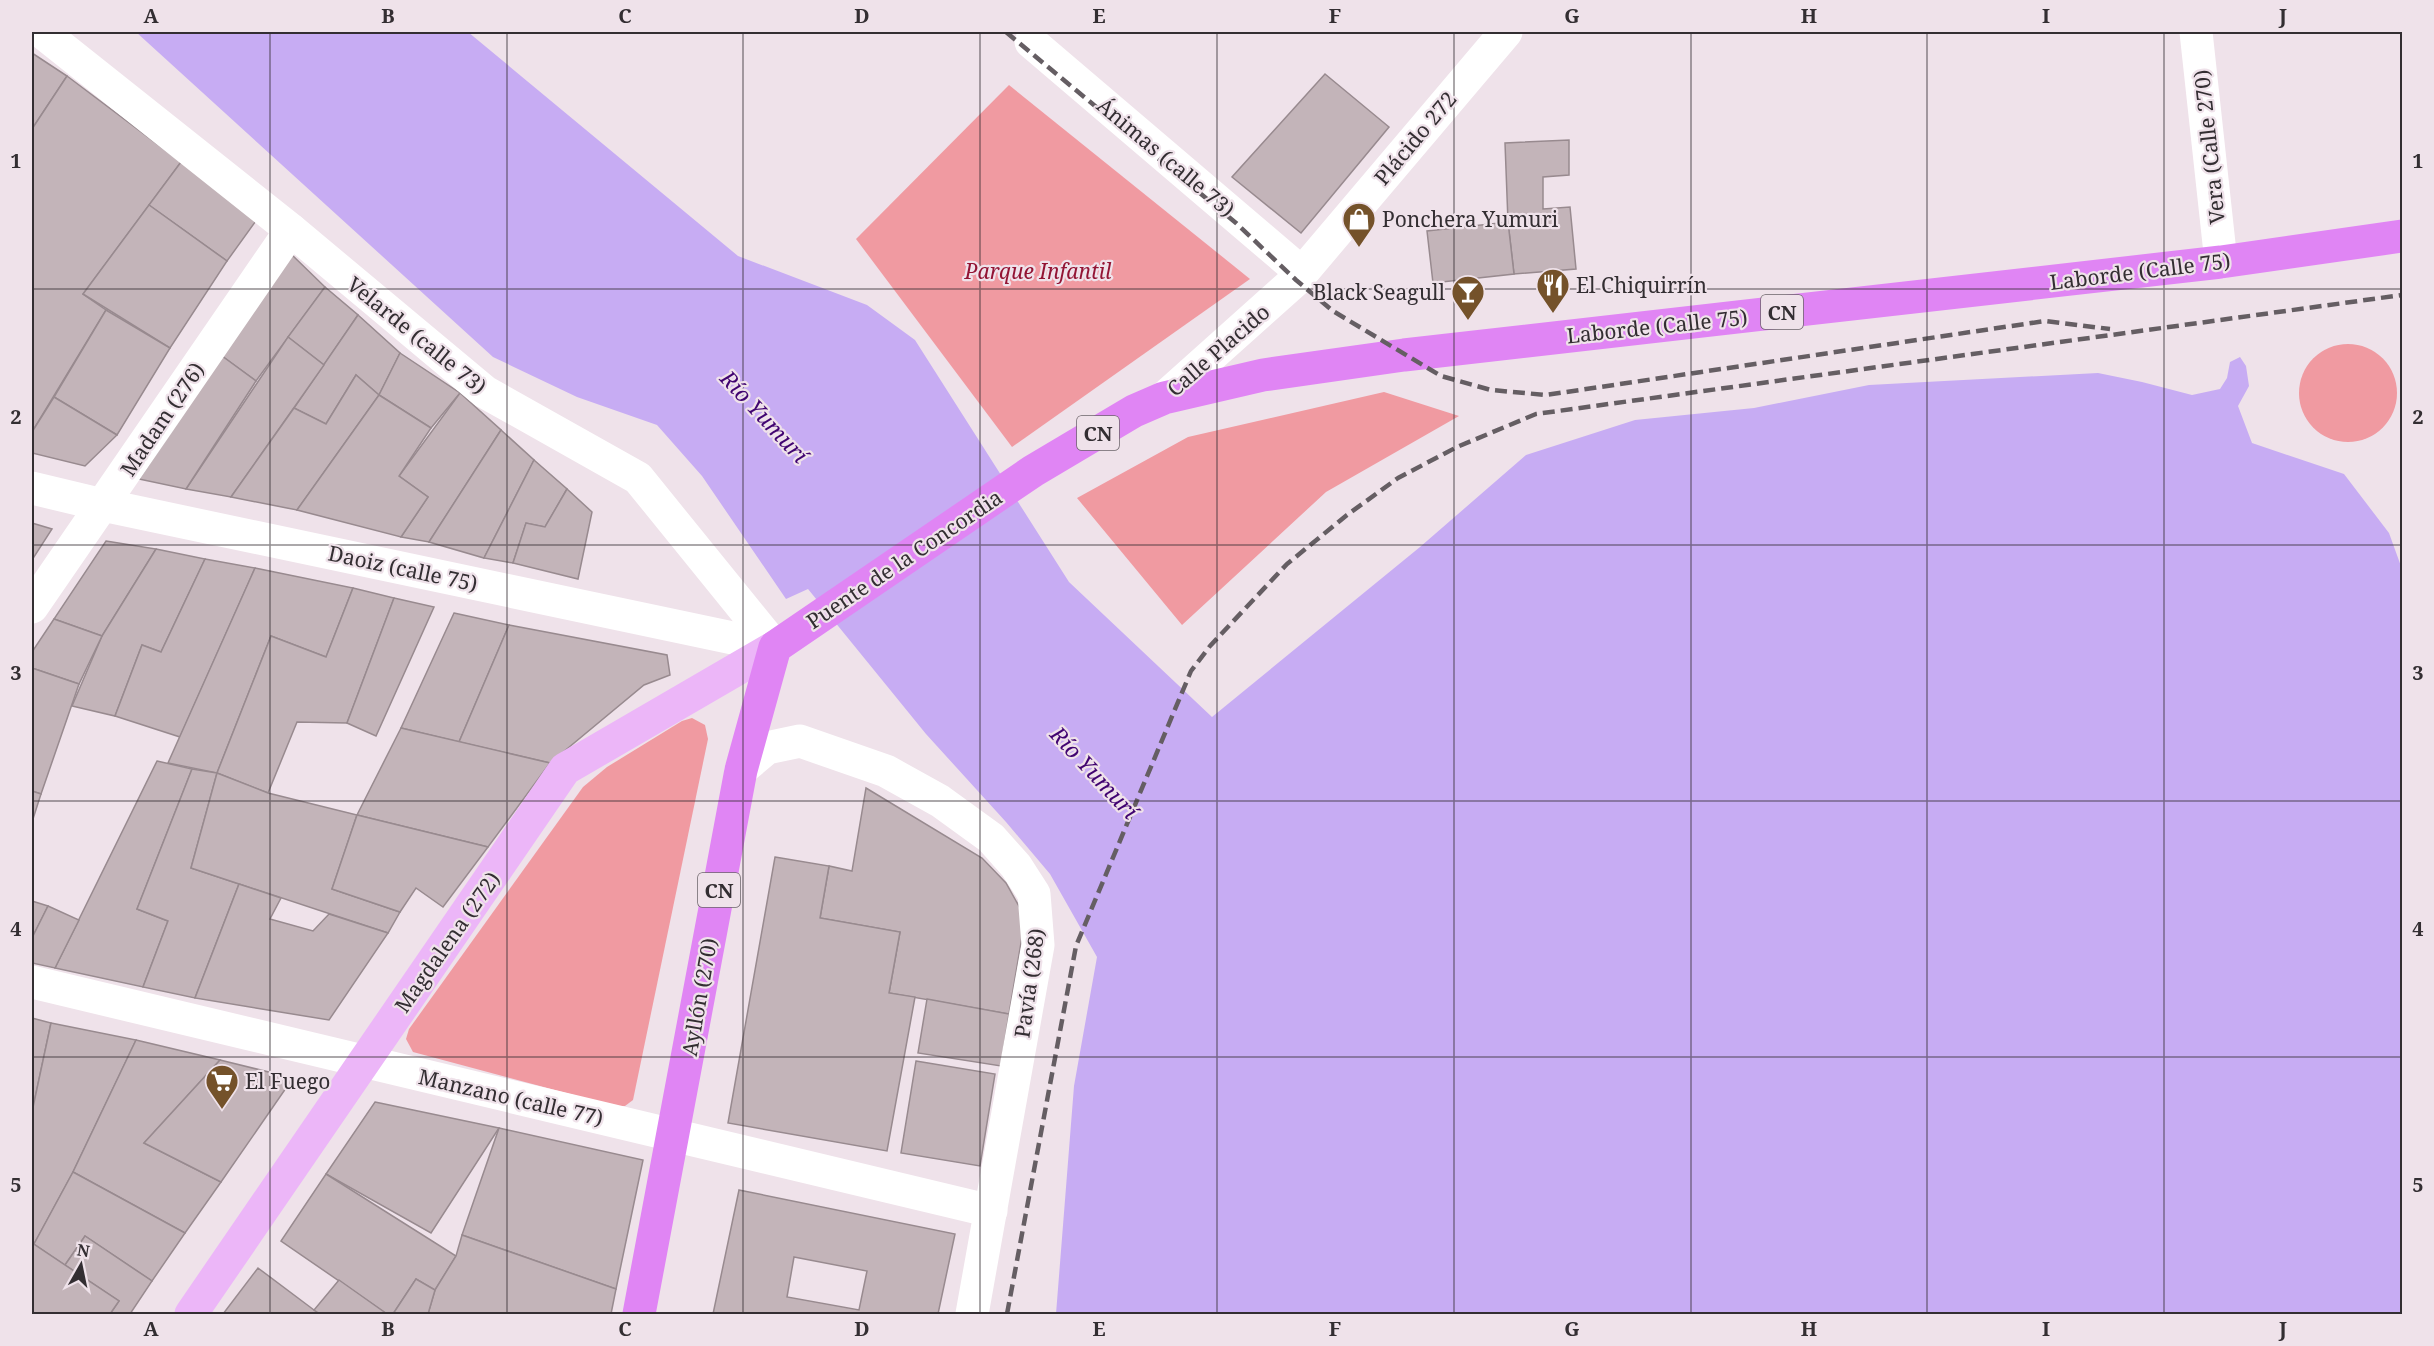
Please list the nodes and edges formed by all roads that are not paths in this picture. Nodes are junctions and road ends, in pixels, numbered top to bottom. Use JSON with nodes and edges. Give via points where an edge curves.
{"nodes":[{"id":1,"x":42,"y":32,"type":"edge"},
{"id":2,"x":1506,"y":32,"type":"edge"},
{"id":3,"x":2196,"y":32,"type":"edge"},
{"id":4,"x":1031,"y":42,"type":"dead end"},
{"id":5,"x":291,"y":230,"type":"junction"},
{"id":6,"x":2403,"y":236,"type":"edge"},
{"id":7,"x":2221,"y":262,"type":"junction"},
{"id":8,"x":1302,"y":273,"type":"junction"},
{"id":9,"x":1164,"y":398,"type":"junction"},
{"id":10,"x":1033,"y":471,"type":"joint"},
{"id":11,"x":32,"y":488,"type":"edge"},
{"id":12,"x":103,"y":505,"type":"junction"},
{"id":13,"x":32,"y":607,"type":"edge"},
{"id":14,"x":786,"y":640,"type":"junction"},
{"id":15,"x":741,"y":770,"type":"junction"},
{"id":16,"x":32,"y":982,"type":"edge"},
{"id":17,"x":364,"y":1063,"type":"junction"},
{"id":18,"x":674,"y":1136,"type":"junction"},
{"id":19,"x":991,"y":1211,"type":"junction"},
{"id":20,"x":191,"y":1314,"type":"edge"},
{"id":21,"x":639,"y":1314,"type":"edge"},
{"id":22,"x":972,"y":1314,"type":"edge"}],
"edges":[{"from":1,"to":5,"type":"street","name":"Velarde (calle 73)"},
{"from":2,"to":8,"type":"street","name":"Plácido 272"},
{"from":3,"to":7,"type":"street","name":"Vera (Calle 270)"},
{"from":4,"to":8,"type":"street","name":"Ánimas (calle 73)"},
{"from":5,"to":12,"type":"street","name":"Madam (276)"},
{"from":5,"to":14,"type":"street","name":"Velarde (calle 73)","via":[[485,392],[638,478]]},
{"from":6,"to":7,"type":"highway","name":"Laborde (Calle 75)","number":"CN"},
{"from":7,"to":9,"type":"highway","name":"Laborde (Calle 75)","number":"CN","via":[[1404,355],[1263,375]]},
{"from":8,"to":9,"type":"street","name":"Calle Placido"},
{"from":9,"to":10,"type":"highway","name":"Calle Placido","number":"CN","via":[[1134,411]]},
{"from":10,"to":14,"type":"highway","name":"Puente de la Concordia","number":"CN"},
{"from":11,"to":12,"type":"street","name":"Daoiz (calle 75)"},
{"from":12,"to":13,"type":"street","name":"Madam (276)"},
{"from":12,"to":14,"type":"street","name":"Daoiz (calle 75)"},
{"from":14,"to":15,"type":"highway","name":"Ayllón (270)","number":"CN"},
{"from":14,"to":17,"type":"main road","name":"Magdalena (272)","via":[[565,769]]},
{"from":15,"to":18,"type":"highway","name":"Ayllón (270)","number":"CN"},
{"from":15,"to":19,"type":"street","name":"Pavía (268)","via":[[768,748],[800,741],[886,771],[940,801],[991,837],[1034,894],[1038,945]]},
{"from":16,"to":17,"type":"street","name":"Manzano (calle 77)"},
{"from":17,"to":18,"type":"street","name":"Manzano (calle 77)"},
{"from":17,"to":20,"type":"main road","name":"Magdalena (272)"},
{"from":18,"to":19,"type":"street","name":"Manzano (calle 77)"},
{"from":18,"to":21,"type":"highway","name":"Ayllón (270)","number":"CN"},
{"from":19,"to":22,"type":"street","name":"Pavía (268)"}]}
